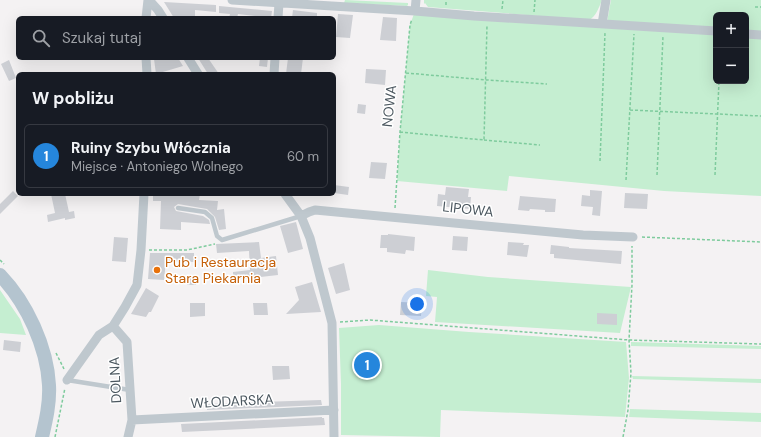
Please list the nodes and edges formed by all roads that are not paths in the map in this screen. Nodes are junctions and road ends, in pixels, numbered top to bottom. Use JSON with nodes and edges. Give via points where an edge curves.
{"nodes":[{"id":1,"x":149,"y":0,"type":"edge"},
{"id":2,"x":232,"y":0,"type":"edge"},
{"id":3,"x":416,"y":0,"type":"edge"},
{"id":4,"x":606,"y":0,"type":"edge"},
{"id":5,"x":279,"y":3,"type":"junction"},
{"id":6,"x":414,"y":11,"type":"junction"},
{"id":7,"x":146,"y":16,"type":"edge"},
{"id":8,"x":162,"y":16,"type":"edge"},
{"id":9,"x":278,"y":16,"type":"edge"},
{"id":10,"x":603,"y":24,"type":"junction"},
{"id":11,"x":713,"y":31,"type":"edge"},
{"id":12,"x":749,"y":34,"type":"edge"},
{"id":13,"x":761,"y":35,"type":"edge"},
{"id":14,"x":146,"y":60,"type":"edge"},
{"id":15,"x":189,"y":60,"type":"edge"},
{"id":16,"x":275,"y":60,"type":"edge"},
{"id":17,"x":147,"y":72,"type":"edge"},
{"id":18,"x":197,"y":72,"type":"edge"},
{"id":19,"x":274,"y":72,"type":"edge"},
{"id":20,"x":144,"y":196,"type":"edge"},
{"id":21,"x":286,"y":196,"type":"edge"},
{"id":22,"x":178,"y":208,"type":"dead end"},
{"id":23,"x":301,"y":216,"type":"junction"},
{"id":24,"x":633,"y":237,"type":"road end"},
{"id":25,"x":0,"y":275,"type":"edge"},
{"id":26,"x":112,"y":326,"type":"junction"},
{"id":27,"x":67,"y":380,"type":"joint"},
{"id":28,"x":130,"y":390,"type":"junction"},
{"id":29,"x":334,"y":410,"type":"junction"},
{"id":30,"x":132,"y":420,"type":"junction"},
{"id":31,"x":42,"y":437,"type":"edge"},
{"id":32,"x":128,"y":437,"type":"edge"},
{"id":33,"x":334,"y":437,"type":"edge"}],
"edges":[{"from":1,"to":7,"type":"street"},
{"from":1,"to":8,"type":"street"},
{"from":2,"to":5,"type":"street"},
{"from":3,"to":6,"type":"street"},
{"from":4,"to":10,"type":"street"},
{"from":5,"to":6,"type":"street"},
{"from":5,"to":9,"type":"street"},
{"from":6,"to":10,"type":"street"},
{"from":10,"to":11,"type":"street"},
{"from":12,"to":13,"type":"street"},
{"from":14,"to":17,"type":"street"},
{"from":15,"to":18,"type":"street"},
{"from":16,"to":19,"type":"street"},
{"from":20,"to":26,"type":"street","via":[[142,250],[137,285]]},
{"from":21,"to":23,"type":"street"},
{"from":22,"to":23,"type":"lane","via":[[205,212],[212,218],[217,236],[222,240]]},
{"from":23,"to":24,"type":"street","name":"LIPOWA","via":[[315,210],[584,235]]},
{"from":23,"to":29,"type":"street","via":[[310,238],[332,323]]},
{"from":25,"to":31,"type":"main road","via":[[22,303],[42,351],[49,385],[48,410]]},
{"from":26,"to":27,"type":"street","via":[[99,335]]},
{"from":26,"to":28,"type":"street","name":"DOLNA","via":[[127,342]]},
{"from":27,"to":28,"type":"lane"},
{"from":28,"to":30,"type":"street","name":"DOLNA"},
{"from":29,"to":30,"type":"street","name":"WŁODARSKA"},
{"from":29,"to":33,"type":"street"},
{"from":30,"to":32,"type":"street","name":"DOLNA"}]}
